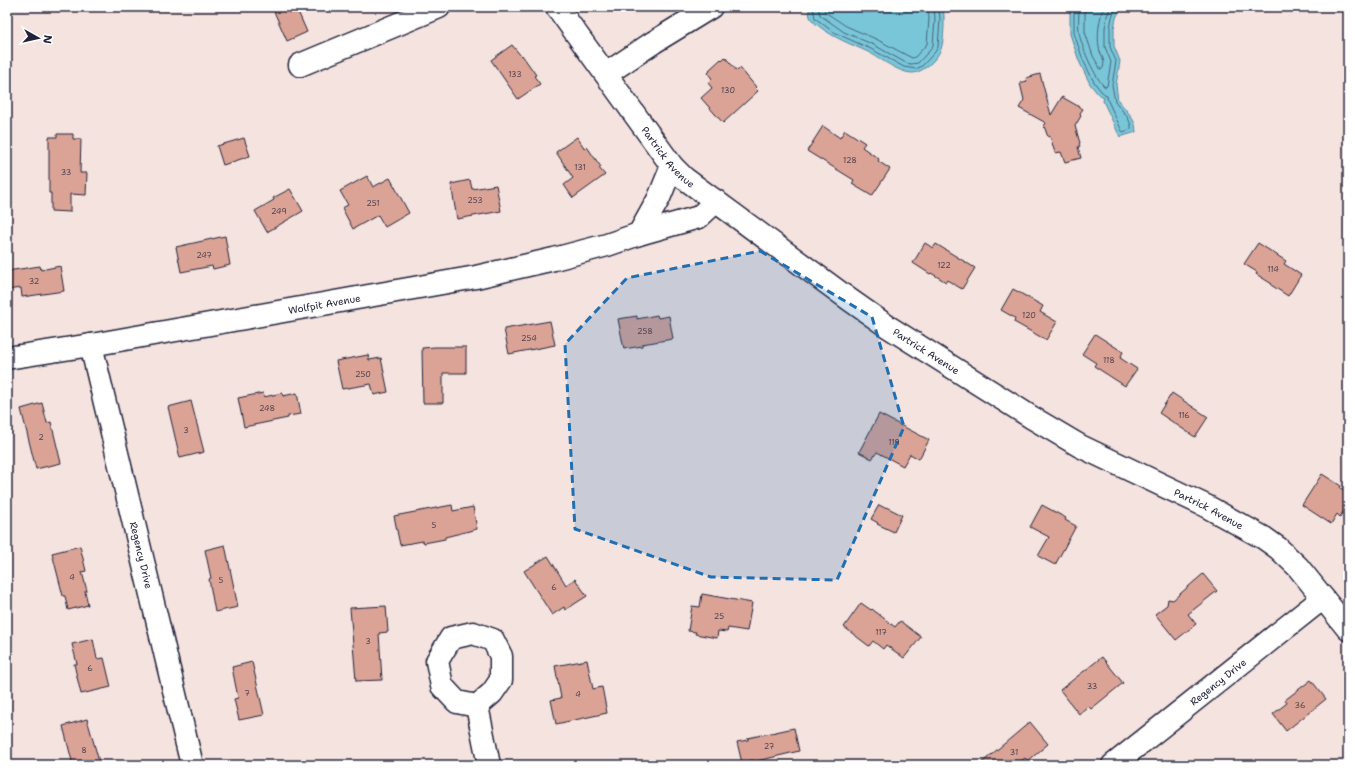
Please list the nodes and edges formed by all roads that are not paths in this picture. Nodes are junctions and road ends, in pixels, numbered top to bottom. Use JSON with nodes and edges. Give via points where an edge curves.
{"nodes":[{"id":1,"x":439,"y":7,"type":"edge"},
{"id":2,"x":557,"y":7,"type":"edge"},
{"id":3,"x":711,"y":7,"type":"edge"},
{"id":4,"x":300,"y":65,"type":"dead end"},
{"id":5,"x":606,"y":74,"type":"junction"},
{"id":6,"x":672,"y":166,"type":"junction"},
{"id":7,"x":716,"y":202,"type":"junction"},
{"id":8,"x":639,"y":234,"type":"junction"},
{"id":9,"x":91,"y":345,"type":"junction"},
{"id":10,"x":7,"y":358,"type":"edge"},
{"id":11,"x":1323,"y":598,"type":"junction"},
{"id":12,"x":1348,"y":628,"type":"edge"},
{"id":13,"x":477,"y":706,"type":"dead end"},
{"id":14,"x":192,"y":765,"type":"edge"},
{"id":15,"x":489,"y":765,"type":"edge"},
{"id":16,"x":1113,"y":765,"type":"edge"}],
"edges":[{"from":1,"to":4,"type":"street"},
{"from":2,"to":5,"type":"street","name":"Partrick Avenue"},
{"from":3,"to":5,"type":"street"},
{"from":5,"to":6,"type":"street","name":"Partrick Avenue"},
{"from":6,"to":7,"type":"street","name":"Partrick Avenue"},
{"from":6,"to":8,"type":"street","via":[[660,198]]},
{"from":7,"to":8,"type":"street","name":"Wolfpit Avenue","via":[[699,217]]},
{"from":7,"to":11,"type":"street","name":"Partrick Avenue","via":[[887,326],[1043,424],[1080,446],[1201,503],[1264,538],[1298,567]]},
{"from":8,"to":9,"type":"street","name":"Wolfpit Avenue","via":[[562,257],[476,277]]},
{"from":9,"to":10,"type":"street","name":"Wolfpit Avenue"},
{"from":9,"to":14,"type":"street","name":"Regency Drive"},
{"from":11,"to":12,"type":"street","name":"Partrick Avenue"},
{"from":11,"to":16,"type":"street","name":"Regency Drive"},
{"from":13,"to":15,"type":"street"}]}
